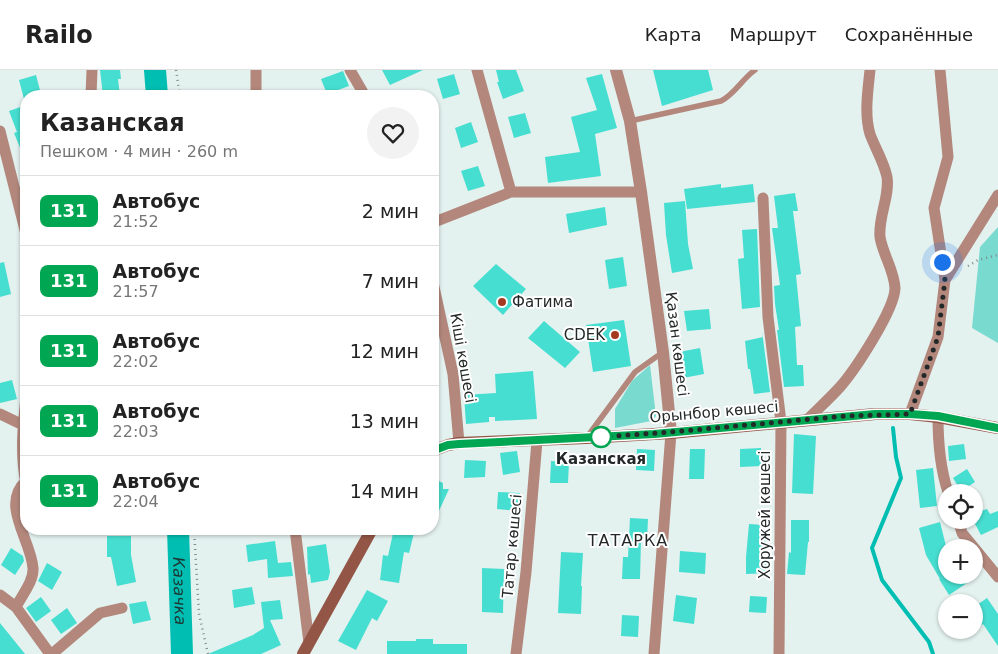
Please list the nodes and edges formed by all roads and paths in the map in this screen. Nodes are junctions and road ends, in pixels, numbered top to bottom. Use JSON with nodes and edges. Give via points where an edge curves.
{"nodes":[{"id":1,"x":92,"y":70,"type":"edge"},
{"id":2,"x":176,"y":70,"type":"edge"},
{"id":3,"x":256,"y":70,"type":"edge"},
{"id":4,"x":350,"y":70,"type":"edge"},
{"id":5,"x":478,"y":70,"type":"edge"},
{"id":6,"x":616,"y":70,"type":"edge"},
{"id":7,"x":755,"y":70,"type":"edge"},
{"id":8,"x":870,"y":70,"type":"edge"},
{"id":9,"x":940,"y":70,"type":"edge"},
{"id":10,"x":91,"y":90,"type":"edge"},
{"id":11,"x":179,"y":90,"type":"edge"},
{"id":12,"x":256,"y":90,"type":"edge"},
{"id":13,"x":362,"y":90,"type":"edge"},
{"id":14,"x":630,"y":121,"type":"junction"},
{"id":15,"x":0,"y":131,"type":"edge"},
{"id":16,"x":2,"y":145,"type":"edge"},
{"id":17,"x":511,"y":192,"type":"junction"},
{"id":18,"x":641,"y":192,"type":"junction"},
{"id":19,"x":998,"y":195,"type":"edge"},
{"id":20,"x":763,"y":198,"type":"dead end"},
{"id":21,"x":20,"y":212,"type":"edge"},
{"id":22,"x":439,"y":220,"type":"edge"},
{"id":23,"x":998,"y":255,"type":"edge"},
{"id":24,"x":945,"y":280,"type":"junction"},
{"id":25,"x":439,"y":310,"type":"edge"},
{"id":26,"x":663,"y":352,"type":"junction"},
{"id":27,"x":0,"y":414,"type":"edge"},
{"id":28,"x":910,"y":414,"type":"junction"},
{"id":29,"x":938,"y":416,"type":"junction"},
{"id":30,"x":808,"y":419,"type":"junction"},
{"id":31,"x":781,"y":422,"type":"junction"},
{"id":32,"x":20,"y":424,"type":"edge"},
{"id":33,"x":998,"y":428,"type":"edge"},
{"id":34,"x":671,"y":432,"type":"junction"},
{"id":35,"x":586,"y":438,"type":"junction"},
{"id":36,"x":537,"y":441,"type":"junction"},
{"id":37,"x":459,"y":444,"type":"junction"},
{"id":38,"x":439,"y":448,"type":"edge"},
{"id":39,"x":945,"y":484,"type":"edge"},
{"id":40,"x":20,"y":487,"type":"edge"},
{"id":41,"x":20,"y":525,"type":"edge"},
{"id":42,"x":961,"y":529,"type":"edge"},
{"id":43,"x":24,"y":535,"type":"edge"},
{"id":44,"x":194,"y":535,"type":"edge"},
{"id":45,"x":296,"y":535,"type":"edge"},
{"id":46,"x":369,"y":535,"type":"edge"},
{"id":47,"x":998,"y":577,"type":"edge"},
{"id":48,"x":0,"y":595,"type":"edge"},
{"id":49,"x":16,"y":607,"type":"junction"},
{"id":50,"x":122,"y":608,"type":"dead end"},
{"id":51,"x":306,"y":648,"type":"edge"},
{"id":52,"x":51,"y":654,"type":"edge"},
{"id":53,"x":208,"y":654,"type":"edge"},
{"id":54,"x":516,"y":654,"type":"edge"},
{"id":55,"x":654,"y":654,"type":"edge"},
{"id":56,"x":779,"y":654,"type":"edge"}],
"edges":[{"from":1,"to":10,"type":"street"},
{"from":2,"to":11,"type":"path"},
{"from":3,"to":12,"type":"street"},
{"from":4,"to":13,"type":"street"},
{"from":5,"to":17,"type":"street"},
{"from":6,"to":14,"type":"street","name":"Қазан көшесі"},
{"from":7,"to":14,"type":"lane","via":[[721,101]]},
{"from":8,"to":30,"type":"street","via":[[867,117],[887,180],[880,236],[895,289],[869,346],[842,385]]},
{"from":9,"to":24,"type":"street","via":[[948,157],[934,208]]},
{"from":14,"to":18,"type":"street","name":"Қазан көшесі"},
{"from":15,"to":16,"type":"street"},
{"from":16,"to":21,"type":"street"},
{"from":17,"to":18,"type":"street"},
{"from":17,"to":22,"type":"street"},
{"from":18,"to":26,"type":"street","name":"Қазан көшесі"},
{"from":19,"to":24,"type":"street"},
{"from":20,"to":31,"type":"street","name":"Хоружей көшесі","via":[[768,317]]},
{"from":23,"to":24,"type":"path","via":[[978,260]]},
{"from":24,"to":28,"type":"street","via":[[938,337]]},
{"from":25,"to":37,"type":"street","name":"Кіші көшесі","via":[[453,374]]},
{"from":26,"to":34,"type":"street","name":"Қазан көшесі"},
{"from":26,"to":35,"type":"lane","via":[[634,372]]},
{"from":27,"to":32,"type":"street"},
{"from":28,"to":29,"type":"main road","name":"Орынбор көшесі"},
{"from":28,"to":30,"type":"main road","name":"Орынбор көшесі"},
{"from":29,"to":33,"type":"main road","name":"Орынбор көшесі"},
{"from":29,"to":39,"type":"street","via":[[938,440]]},
{"from":30,"to":31,"type":"main road","name":"Орынбор көшесі"},
{"from":31,"to":34,"type":"main road","name":"Орынбор көшесі"},
{"from":31,"to":56,"type":"street","name":"Хоружей көшесі"},
{"from":34,"to":35,"type":"main road","name":"Орынбор көшесі"},
{"from":34,"to":55,"type":"street","name":"Қазан көшесі"},
{"from":35,"to":36,"type":"main road","name":"Орынбор көшесі"},
{"from":36,"to":37,"type":"main road","name":"Орынбор көшесі"},
{"from":36,"to":54,"type":"street","name":"Татар көшесі"},
{"from":37,"to":38,"type":"main road","name":"Орынбор көшесі"},
{"from":40,"to":41,"type":"street","via":[[15,513]]},
{"from":42,"to":47,"type":"street"},
{"from":43,"to":49,"type":"street","via":[[33,569],[32,579]]},
{"from":44,"to":53,"type":"path","via":[[199,614]]},
{"from":45,"to":51,"type":"street"},
{"from":46,"to":51,"type":"main road"},
{"from":48,"to":49,"type":"street"},
{"from":49,"to":52,"type":"street"},
{"from":50,"to":52,"type":"street","via":[[100,613]]}]}
